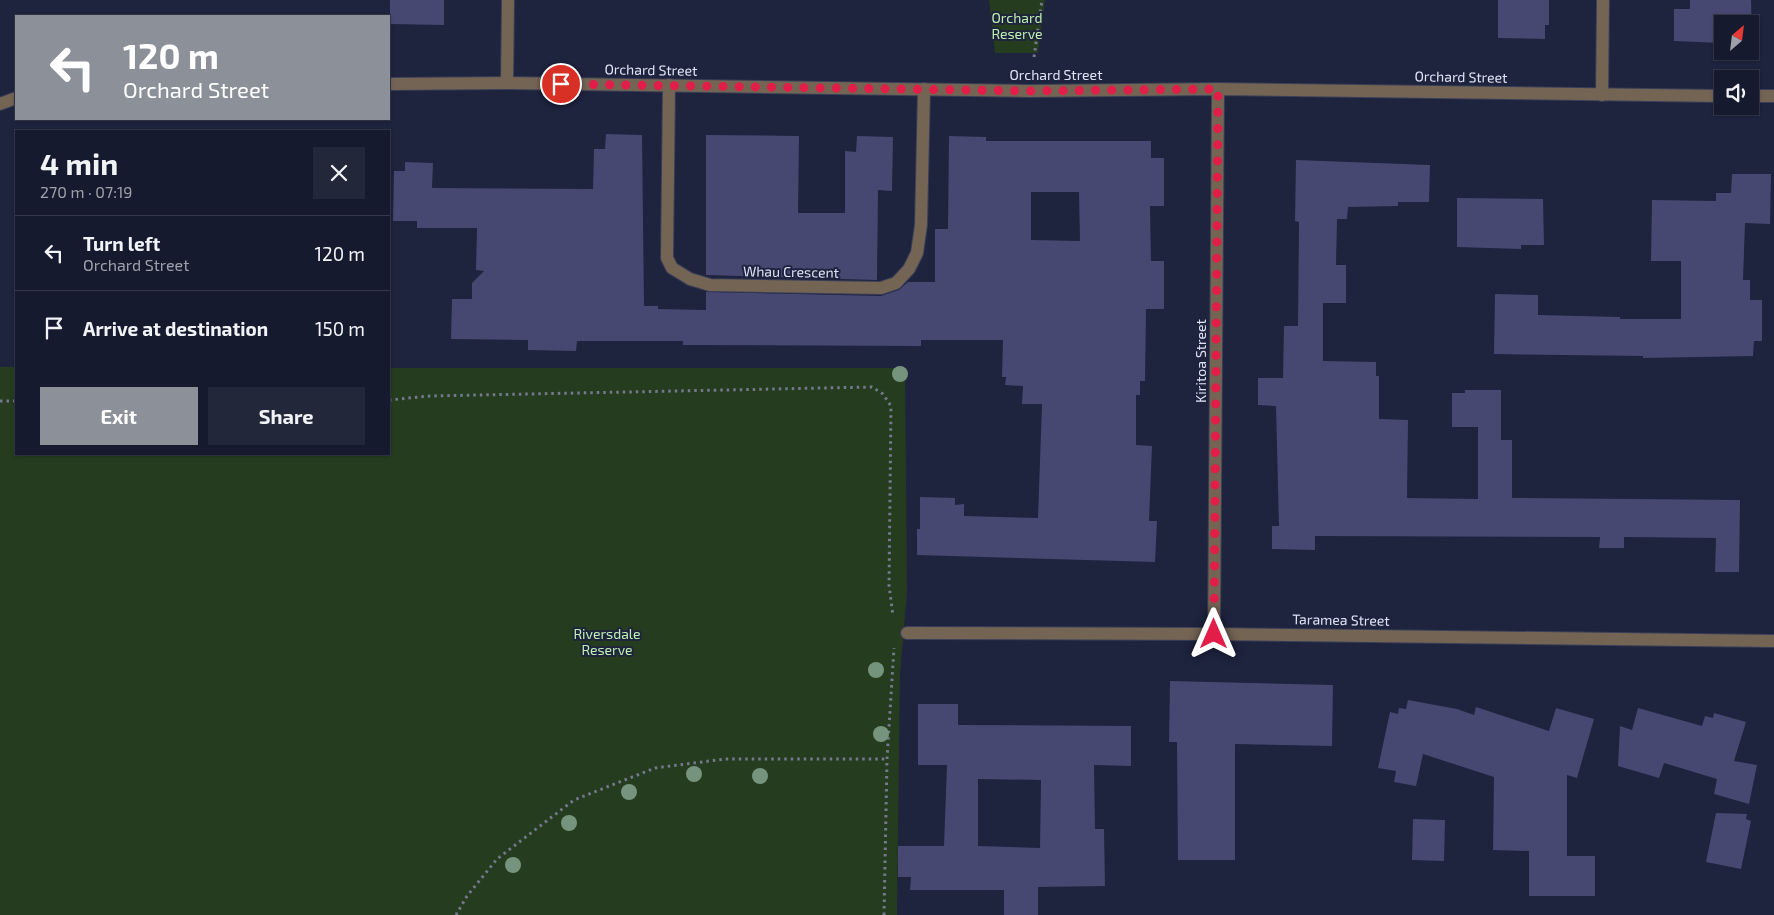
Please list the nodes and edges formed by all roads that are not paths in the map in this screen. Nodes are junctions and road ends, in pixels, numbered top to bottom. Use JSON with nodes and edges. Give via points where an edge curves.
{"nodes":[{"id":1,"x":508,"y":0,"type":"edge"},
{"id":2,"x":1602,"y":0,"type":"edge"},
{"id":3,"x":507,"y":83,"type":"junction"},
{"id":4,"x":390,"y":84,"type":"edge"},
{"id":5,"x":669,"y":86,"type":"junction"},
{"id":6,"x":924,"y":89,"type":"junction"},
{"id":7,"x":1218,"y":89,"type":"junction"},
{"id":8,"x":1602,"y":95,"type":"junction"},
{"id":9,"x":1714,"y":96,"type":"edge"},
{"id":10,"x":1759,"y":96,"type":"edge"},
{"id":11,"x":1774,"y":96,"type":"edge"},
{"id":12,"x":15,"y":98,"type":"edge"},
{"id":13,"x":0,"y":104,"type":"edge"},
{"id":14,"x":901,"y":633,"type":"road end"},
{"id":15,"x":1214,"y":634,"type":"junction"},
{"id":16,"x":1774,"y":641,"type":"edge"}],
"edges":[{"from":1,"to":3,"type":"street"},
{"from":2,"to":8,"type":"street"},
{"from":3,"to":4,"type":"street","name":"Orchard Street"},
{"from":3,"to":5,"type":"street","name":"Orchard Street"},
{"from":5,"to":6,"type":"street","name":"Orchard Street"},
{"from":5,"to":6,"type":"street","name":"Whau Crescent","via":[[667,258],[672,268],[690,279],[710,285],[881,288],[896,283],[917,254],[921,225]]},
{"from":6,"to":7,"type":"street","name":"Orchard Street"},
{"from":7,"to":8,"type":"street","name":"Orchard Street"},
{"from":7,"to":15,"type":"street","name":"Kiritoa Street"},
{"from":8,"to":9,"type":"street","name":"Orchard Street"},
{"from":10,"to":11,"type":"street"},
{"from":12,"to":13,"type":"street"},
{"from":14,"to":15,"type":"street","name":"Taramea Street"},
{"from":15,"to":16,"type":"street","name":"Taramea Street"}]}
